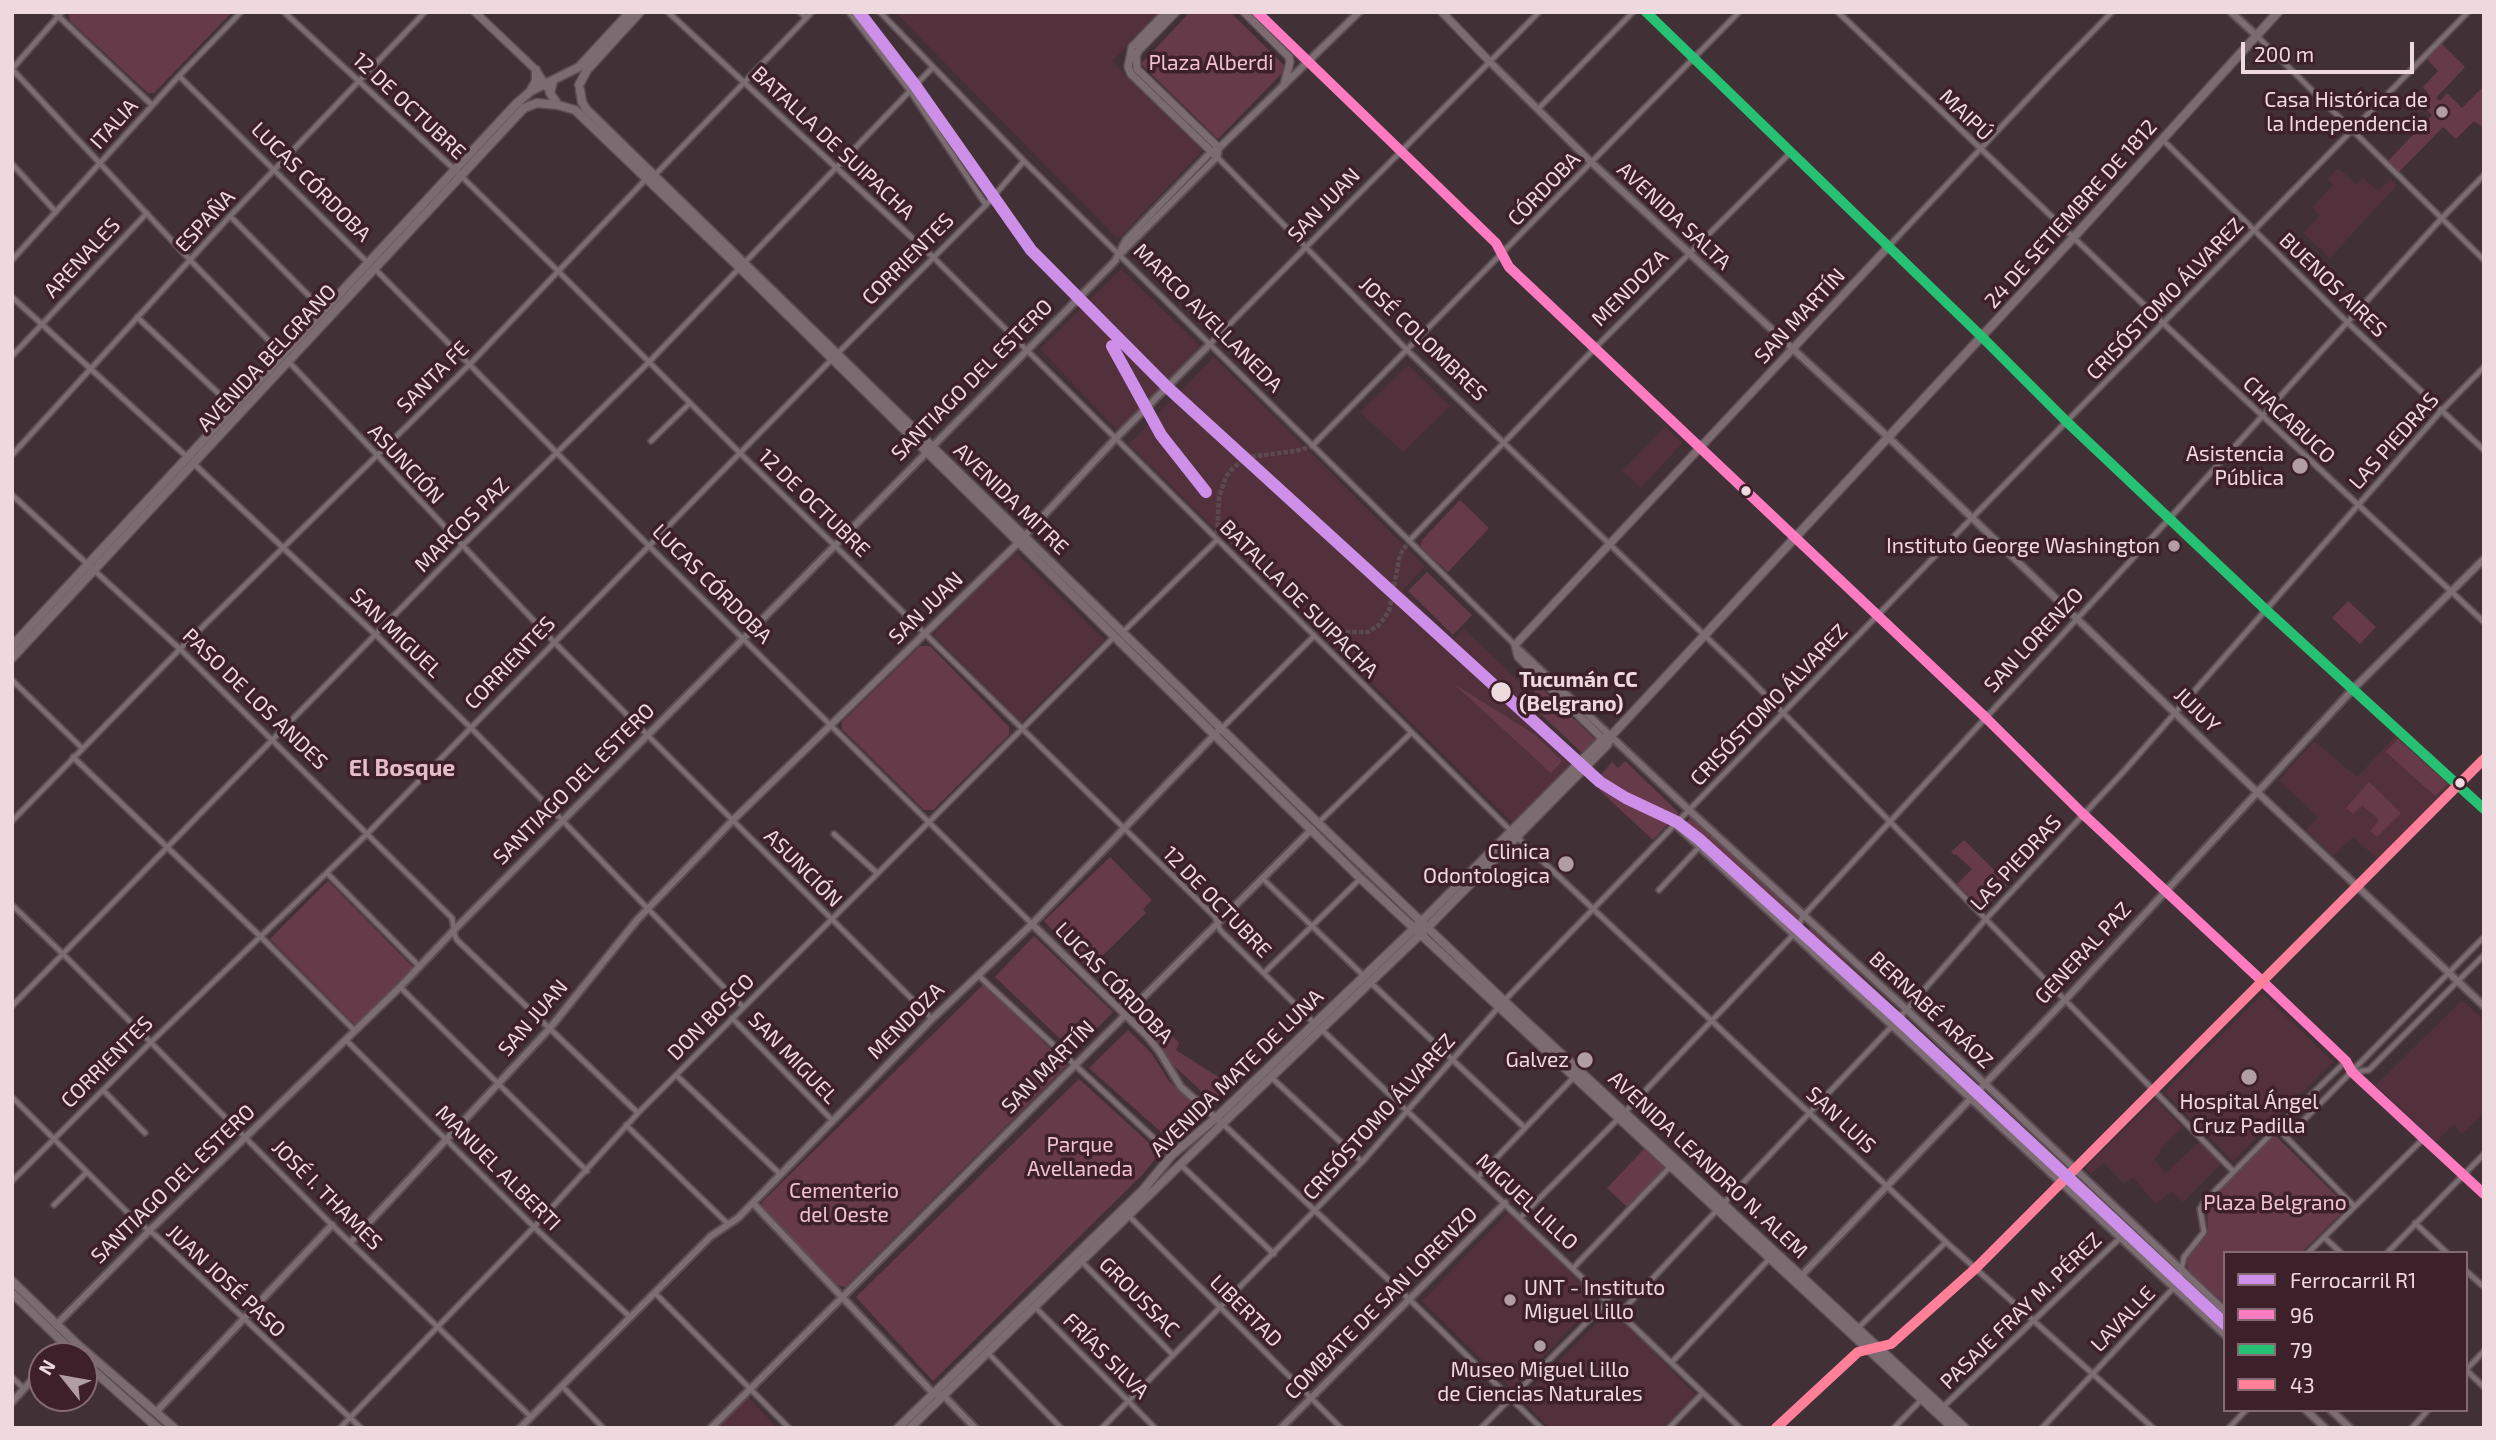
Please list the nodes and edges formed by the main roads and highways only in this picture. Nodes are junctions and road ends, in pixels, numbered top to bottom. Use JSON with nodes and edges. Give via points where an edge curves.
{"nodes":[{"id":1,"x":475,"y":12,"type":"edge"},
{"id":2,"x":630,"y":12,"type":"edge"},
{"id":3,"x":640,"y":12,"type":"edge"},
{"id":4,"x":1166,"y":12,"type":"edge"},
{"id":5,"x":1176,"y":12,"type":"edge"},
{"id":6,"x":1244,"y":12,"type":"edge"},
{"id":7,"x":1257,"y":12,"type":"edge"},
{"id":8,"x":1442,"y":12,"type":"edge"},
{"id":9,"x":2278,"y":12,"type":"edge"},
{"id":10,"x":1489,"y":61,"type":"road end"},
{"id":11,"x":1131,"y":62,"type":"junction"},
{"id":12,"x":1308,"y":63,"type":"road end"},
{"id":13,"x":536,"y":70,"type":"junction"},
{"id":14,"x":565,"y":75,"type":"junction"},
{"id":15,"x":1284,"y":85,"type":"road end"},
{"id":16,"x":549,"y":86,"type":"junction"},
{"id":17,"x":580,"y":87,"type":"junction"},
{"id":18,"x":531,"y":91,"type":"junction"},
{"id":19,"x":562,"y":105,"type":"junction"},
{"id":20,"x":1216,"y":152,"type":"road end"},
{"id":21,"x":457,"y":172,"type":"junction"},
{"id":22,"x":651,"y":176,"type":"junction"},
{"id":23,"x":1889,"y":246,"type":"road end"},
{"id":24,"x":371,"y":266,"type":"junction"},
{"id":25,"x":286,"y":358,"type":"junction"},
{"id":26,"x":191,"y":461,"type":"junction"},
{"id":27,"x":1021,"y":540,"type":"junction"},
{"id":28,"x":90,"y":567,"type":"junction"},
{"id":29,"x":1515,"y":645,"type":"joint"},
{"id":30,"x":12,"y":646,"type":"edge"},
{"id":31,"x":12,"y":659,"type":"edge"},
{"id":32,"x":1218,"y":732,"type":"junction"},
{"id":33,"x":1607,"y":738,"type":"junction"},
{"id":34,"x":1406,"y":905,"type":"junction"},
{"id":35,"x":1438,"y":911,"type":"junction"},
{"id":36,"x":1398,"y":913,"type":"junction"},
{"id":37,"x":1425,"y":924,"type":"junction"},
{"id":38,"x":1417,"y":931,"type":"junction"},
{"id":39,"x":1438,"y":937,"type":"junction"},
{"id":40,"x":1394,"y":947,"type":"junction"},
{"id":41,"x":1434,"y":947,"type":"junction"},
{"id":42,"x":1406,"y":948,"type":"junction"},
{"id":43,"x":1367,"y":979,"type":"junction"},
{"id":44,"x":1501,"y":1004,"type":"junction"},
{"id":45,"x":1318,"y":1026,"type":"junction"},
{"id":46,"x":1622,"y":1115,"type":"junction"},
{"id":47,"x":1219,"y":1121,"type":"junction"},
{"id":48,"x":1720,"y":1207,"type":"junction"},
{"id":49,"x":1798,"y":1279,"type":"junction"},
{"id":50,"x":12,"y":1281,"type":"edge"},
{"id":51,"x":12,"y":1293,"type":"edge"},
{"id":52,"x":61,"y":1342,"type":"edge"},
{"id":53,"x":1874,"y":1349,"type":"junction"},
{"id":54,"x":98,"y":1374,"type":"edge"},
{"id":55,"x":172,"y":1427,"type":"edge"},
{"id":56,"x":158,"y":1428,"type":"edge"},
{"id":57,"x":898,"y":1428,"type":"edge"},
{"id":58,"x":910,"y":1428,"type":"edge"},
{"id":59,"x":1953,"y":1428,"type":"edge"},
{"id":60,"x":1965,"y":1428,"type":"edge"}],
"edges":[{"from":1,"to":13,"type":"main road"},
{"from":2,"to":14,"type":"main road","via":[[579,67]]},
{"from":3,"to":17,"type":"main road","via":[[587,70]]},
{"from":4,"to":11,"type":"main road","via":[[1132,47]]},
{"from":5,"to":11,"type":"main road"},
{"from":6,"to":15,"type":"main road","via":[[1289,57]]},
{"from":7,"to":12,"type":"main road"},
{"from":8,"to":10,"type":"main road","name":"AVENIDA SALTA"},
{"from":9,"to":33,"type":"main road","name":"24 DE SETIEMBRE DE 1812"},
{"from":11,"to":20,"type":"main road","name":"JOSÉ COLOMBRES"},
{"from":13,"to":16,"type":"main road"},
{"from":13,"to":18,"type":"main road"},
{"from":14,"to":16,"type":"main road"},
{"from":14,"to":17,"type":"main road"},
{"from":16,"to":18,"type":"main road","name":"AVENIDA BELGRANO"},
{"from":16,"to":19,"type":"main road"},
{"from":17,"to":19,"type":"main road","via":[[574,103]]},
{"from":17,"to":22,"type":"main road","name":"AVENIDA MITRE","via":[[586,109]]},
{"from":18,"to":21,"type":"main road","name":"AVENIDA BELGRANO"},
{"from":19,"to":21,"type":"main road","name":"AVENIDA BELGRANO","via":[[537,103],[524,108]]},
{"from":19,"to":22,"type":"main road","name":"AVENIDA MITRE","via":[[580,114]]},
{"from":21,"to":24,"type":"main road","name":"AVENIDA BELGRANO"},
{"from":22,"to":27,"type":"main road","name":"AVENIDA MITRE"},
{"from":23,"to":29,"type":"main road","name":"SAN MARTÍN"},
{"from":24,"to":25,"type":"main road","name":"AVENIDA BELGRANO"},
{"from":24,"to":25,"type":"main road","name":"AVENIDA BELGRANO","via":[[324,310]]},
{"from":25,"to":26,"type":"main road","name":"AVENIDA BELGRANO"},
{"from":25,"to":26,"type":"main road","name":"AVENIDA BELGRANO","via":[[234,408]]},
{"from":26,"to":28,"type":"main road","name":"AVENIDA BELGRANO"},
{"from":27,"to":32,"type":"main road","name":"AVENIDA MITRE","via":[[1114,637]]},
{"from":27,"to":32,"type":"main road","name":"AVENIDA MITRE","via":[[1123,632]]},
{"from":28,"to":30,"type":"main road","name":"AVENIDA BELGRANO"},
{"from":28,"to":31,"type":"main road","name":"AVENIDA BELGRANO"},
{"from":29,"to":33,"type":"main road","name":"MARCO AVELLANEDA","via":[[1518,657]]},
{"from":32,"to":34,"type":"main road","name":"AVENIDA MITRE"},
{"from":32,"to":36,"type":"main road","name":"AVENIDA MITRE"},
{"from":33,"to":35,"type":"main road","name":"24 DE SETIEMBRE DE 1812"},
{"from":34,"to":35,"type":"main road","via":[[1423,912]]},
{"from":34,"to":37,"type":"main road","name":"AVENIDA MITRE"},
{"from":35,"to":37,"type":"main road","name":"24 DE SETIEMBRE DE 1812"},
{"from":35,"to":39,"type":"main road"},
{"from":36,"to":38,"type":"main road","name":"AVENIDA MITRE"},
{"from":36,"to":40,"type":"main road","via":[[1405,927]]},
{"from":37,"to":38,"type":"main road","name":"AVENIDA MATE DE LUNA"},
{"from":37,"to":39,"type":"main road","name":"AVENIDA LEANDRO N. ALEM"},
{"from":38,"to":40,"type":"main road","name":"AVENIDA MATE DE LUNA"},
{"from":38,"to":41,"type":"main road","name":"AVENIDA LEANDRO N. ALEM"},
{"from":38,"to":42,"type":"main road","name":"AVENIDA MATE DE LUNA"},
{"from":39,"to":44,"type":"main road","name":"AVENIDA LEANDRO N. ALEM"},
{"from":40,"to":43,"type":"main road","name":"AVENIDA MATE DE LUNA"},
{"from":41,"to":42,"type":"main road","via":[[1421,941]]},
{"from":41,"to":44,"type":"main road","name":"AVENIDA LEANDRO N. ALEM"},
{"from":42,"to":43,"type":"main road","name":"AVENIDA MATE DE LUNA"},
{"from":43,"to":45,"type":"main road","name":"AVENIDA MATE DE LUNA"},
{"from":44,"to":46,"type":"main road","name":"AVENIDA LEANDRO N. ALEM"},
{"from":44,"to":46,"type":"main road","name":"AVENIDA LEANDRO N. ALEM","via":[[1574,1077]]},
{"from":45,"to":47,"type":"main road","name":"AVENIDA MATE DE LUNA"},
{"from":45,"to":47,"type":"main road","name":"AVENIDA MATE DE LUNA","via":[[1271,1077]]},
{"from":46,"to":48,"type":"main road","name":"AVENIDA LEANDRO N. ALEM"},
{"from":46,"to":48,"type":"main road","name":"AVENIDA LEANDRO N. ALEM","via":[[1670,1167]]},
{"from":47,"to":57,"type":"main road","name":"AVENIDA MATE DE LUNA","via":[[1172,1155],[1143,1190]]},
{"from":47,"to":58,"type":"main road","name":"AVENIDA MATE DE LUNA","via":[[1181,1165]]},
{"from":48,"to":49,"type":"main road","name":"AVENIDA LEANDRO N. ALEM"},
{"from":49,"to":53,"type":"main road","name":"AVENIDA LEANDRO N. ALEM"},
{"from":49,"to":53,"type":"main road","name":"AVENIDA LEANDRO N. ALEM","via":[[1858,1329]]},
{"from":50,"to":55,"type":"main road"},
{"from":51,"to":52,"type":"main road"},
{"from":53,"to":59,"type":"main road","name":"AVENIDA LEANDRO N. ALEM"},
{"from":53,"to":60,"type":"main road","name":"AVENIDA LEANDRO N. ALEM"},
{"from":54,"to":56,"type":"main road"}]}
